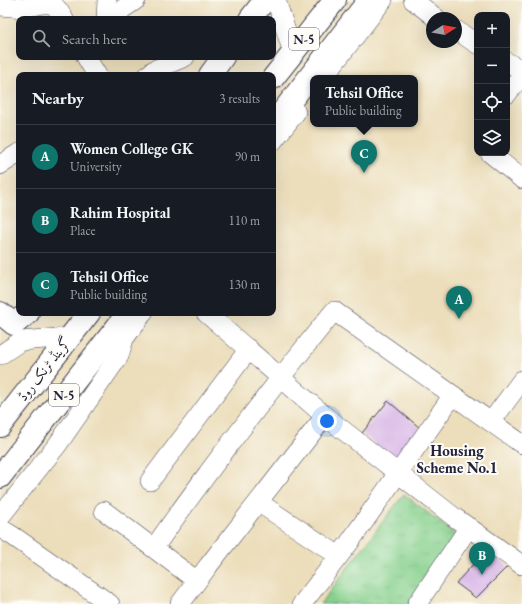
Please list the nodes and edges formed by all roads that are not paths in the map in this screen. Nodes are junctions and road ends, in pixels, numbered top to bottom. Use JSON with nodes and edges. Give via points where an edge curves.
{"nodes":[{"id":1,"x":108,"y":0,"type":"edge"},
{"id":2,"x":136,"y":0,"type":"edge"},
{"id":3,"x":335,"y":0,"type":"edge"},
{"id":4,"x":369,"y":0,"type":"edge"},
{"id":5,"x":383,"y":0,"type":"edge"},
{"id":6,"x":413,"y":0,"type":"edge"},
{"id":7,"x":259,"y":5,"type":"edge"},
{"id":8,"x":0,"y":6,"type":"edge"},
{"id":9,"x":428,"y":12,"type":"edge"},
{"id":10,"x":62,"y":16,"type":"edge"},
{"id":11,"x":107,"y":16,"type":"edge"},
{"id":12,"x":112,"y":16,"type":"edge"},
{"id":13,"x":267,"y":16,"type":"edge"},
{"id":14,"x":276,"y":29,"type":"edge"},
{"id":15,"x":462,"y":34,"type":"edge"},
{"id":16,"x":474,"y":42,"type":"edge"},
{"id":17,"x":293,"y":53,"type":"junction"},
{"id":18,"x":88,"y":60,"type":"edge"},
{"id":19,"x":178,"y":60,"type":"edge"},
{"id":20,"x":221,"y":60,"type":"edge"},
{"id":21,"x":510,"y":64,"type":"edge"},
{"id":22,"x":522,"y":70,"type":"edge"},
{"id":23,"x":95,"y":72,"type":"edge"},
{"id":24,"x":152,"y":72,"type":"edge"},
{"id":25,"x":212,"y":72,"type":"edge"},
{"id":26,"x":276,"y":74,"type":"edge"},
{"id":27,"x":311,"y":75,"type":"edge"},
{"id":28,"x":324,"y":75,"type":"edge"},
{"id":29,"x":522,"y":75,"type":"edge"},
{"id":30,"x":310,"y":76,"type":"edge"},
{"id":31,"x":510,"y":90,"type":"edge"},
{"id":32,"x":310,"y":94,"type":"edge"},
{"id":33,"x":276,"y":120,"type":"edge"},
{"id":34,"x":276,"y":138,"type":"edge"},
{"id":35,"x":16,"y":155,"type":"edge"},
{"id":36,"x":494,"y":156,"type":"edge"},
{"id":37,"x":0,"y":165,"type":"edge"},
{"id":38,"x":522,"y":179,"type":"edge"},
{"id":39,"x":87,"y":316,"type":"edge"},
{"id":40,"x":138,"y":316,"type":"edge"},
{"id":41,"x":210,"y":316,"type":"edge"},
{"id":42,"x":14,"y":317,"type":"edge"},
{"id":43,"x":123,"y":326,"type":"edge"},
{"id":44,"x":70,"y":337,"type":"junction"},
{"id":45,"x":0,"y":344,"type":"edge"},
{"id":46,"x":249,"y":349,"type":"junction"},
{"id":47,"x":0,"y":355,"type":"edge"},
{"id":48,"x":281,"y":377,"type":"junction"},
{"id":49,"x":522,"y":380,"type":"edge"},
{"id":50,"x":453,"y":395,"type":"junction"},
{"id":51,"x":325,"y":416,"type":"junction"},
{"id":52,"x":491,"y":422,"type":"junction"},
{"id":53,"x":0,"y":426,"type":"edge"},
{"id":54,"x":522,"y":444,"type":"edge"},
{"id":55,"x":398,"y":473,"type":"junction"},
{"id":56,"x":0,"y":477,"type":"edge"},
{"id":57,"x":150,"y":481,"type":"dead end"},
{"id":58,"x":258,"y":502,"type":"junction"},
{"id":59,"x":104,"y":511,"type":"dead end"},
{"id":60,"x":0,"y":517,"type":"edge"},
{"id":61,"x":469,"y":527,"type":"junction"},
{"id":62,"x":0,"y":528,"type":"edge"},
{"id":63,"x":154,"y":548,"type":"junction"},
{"id":64,"x":339,"y":556,"type":"junction"},
{"id":65,"x":522,"y":565,"type":"edge"},
{"id":66,"x":198,"y":581,"type":"junction"},
{"id":67,"x":110,"y":604,"type":"edge"},
{"id":68,"x":180,"y":604,"type":"edge"},
{"id":69,"x":302,"y":604,"type":"edge"},
{"id":70,"x":417,"y":604,"type":"edge"}],
"edges":[{"from":1,"to":11,"type":"street"},
{"from":2,"to":12,"type":"street"},
{"from":3,"to":17,"type":"main road","number":"N-5"},
{"from":4,"to":27,"type":"main road","number":"N-5"},
{"from":5,"to":28,"type":"street"},
{"from":6,"to":9,"type":"street"},
{"from":7,"to":13,"type":"street"},
{"from":8,"to":10,"type":"street","via":[[24,8],[53,4]]},
{"from":14,"to":17,"type":"street"},
{"from":15,"to":16,"type":"street"},
{"from":17,"to":26,"type":"main road","number":"N-5"},
{"from":18,"to":23,"type":"street"},
{"from":19,"to":24,"type":"street"},
{"from":20,"to":25,"type":"main road"},
{"from":21,"to":22,"type":"street"},
{"from":29,"to":31,"type":"street"},
{"from":30,"to":33,"type":"main road","number":"N-5"},
{"from":32,"to":34,"type":"street"},
{"from":35,"to":37,"type":"street"},
{"from":36,"to":38,"type":"street"},
{"from":39,"to":44,"type":"main road","name":"گرینڈ ٹرنک روڈ","number":"N-5"},
{"from":40,"to":43,"type":"street"},
{"from":41,"to":46,"type":"street"},
{"from":42,"to":45,"type":"street"},
{"from":43,"to":56,"type":"main road","number":"N-5"},
{"from":43,"to":60,"type":"street","via":[[119,356],[58,444]]},
{"from":44,"to":47,"type":"street","via":[[21,340]]},
{"from":44,"to":53,"type":"main road","name":"گرینڈ ٹرنک روڈ","number":"N-5"},
{"from":46,"to":48,"type":"street"},
{"from":46,"to":57,"type":"street"},
{"from":48,"to":50,"type":"street","via":[[334,311]]},
{"from":48,"to":51,"type":"street"},
{"from":48,"to":63,"type":"street"},
{"from":49,"to":52,"type":"street"},
{"from":50,"to":52,"type":"street"},
{"from":50,"to":55,"type":"street"},
{"from":51,"to":55,"type":"street"},
{"from":51,"to":58,"type":"street"},
{"from":52,"to":54,"type":"street"},
{"from":55,"to":61,"type":"street"},
{"from":55,"to":64,"type":"street"},
{"from":58,"to":64,"type":"street"},
{"from":58,"to":66,"type":"street"},
{"from":59,"to":63,"type":"street"},
{"from":61,"to":65,"type":"street"},
{"from":61,"to":70,"type":"street"},
{"from":62,"to":67,"type":"street"},
{"from":63,"to":66,"type":"street"},
{"from":64,"to":69,"type":"street"},
{"from":66,"to":68,"type":"street"}]}
